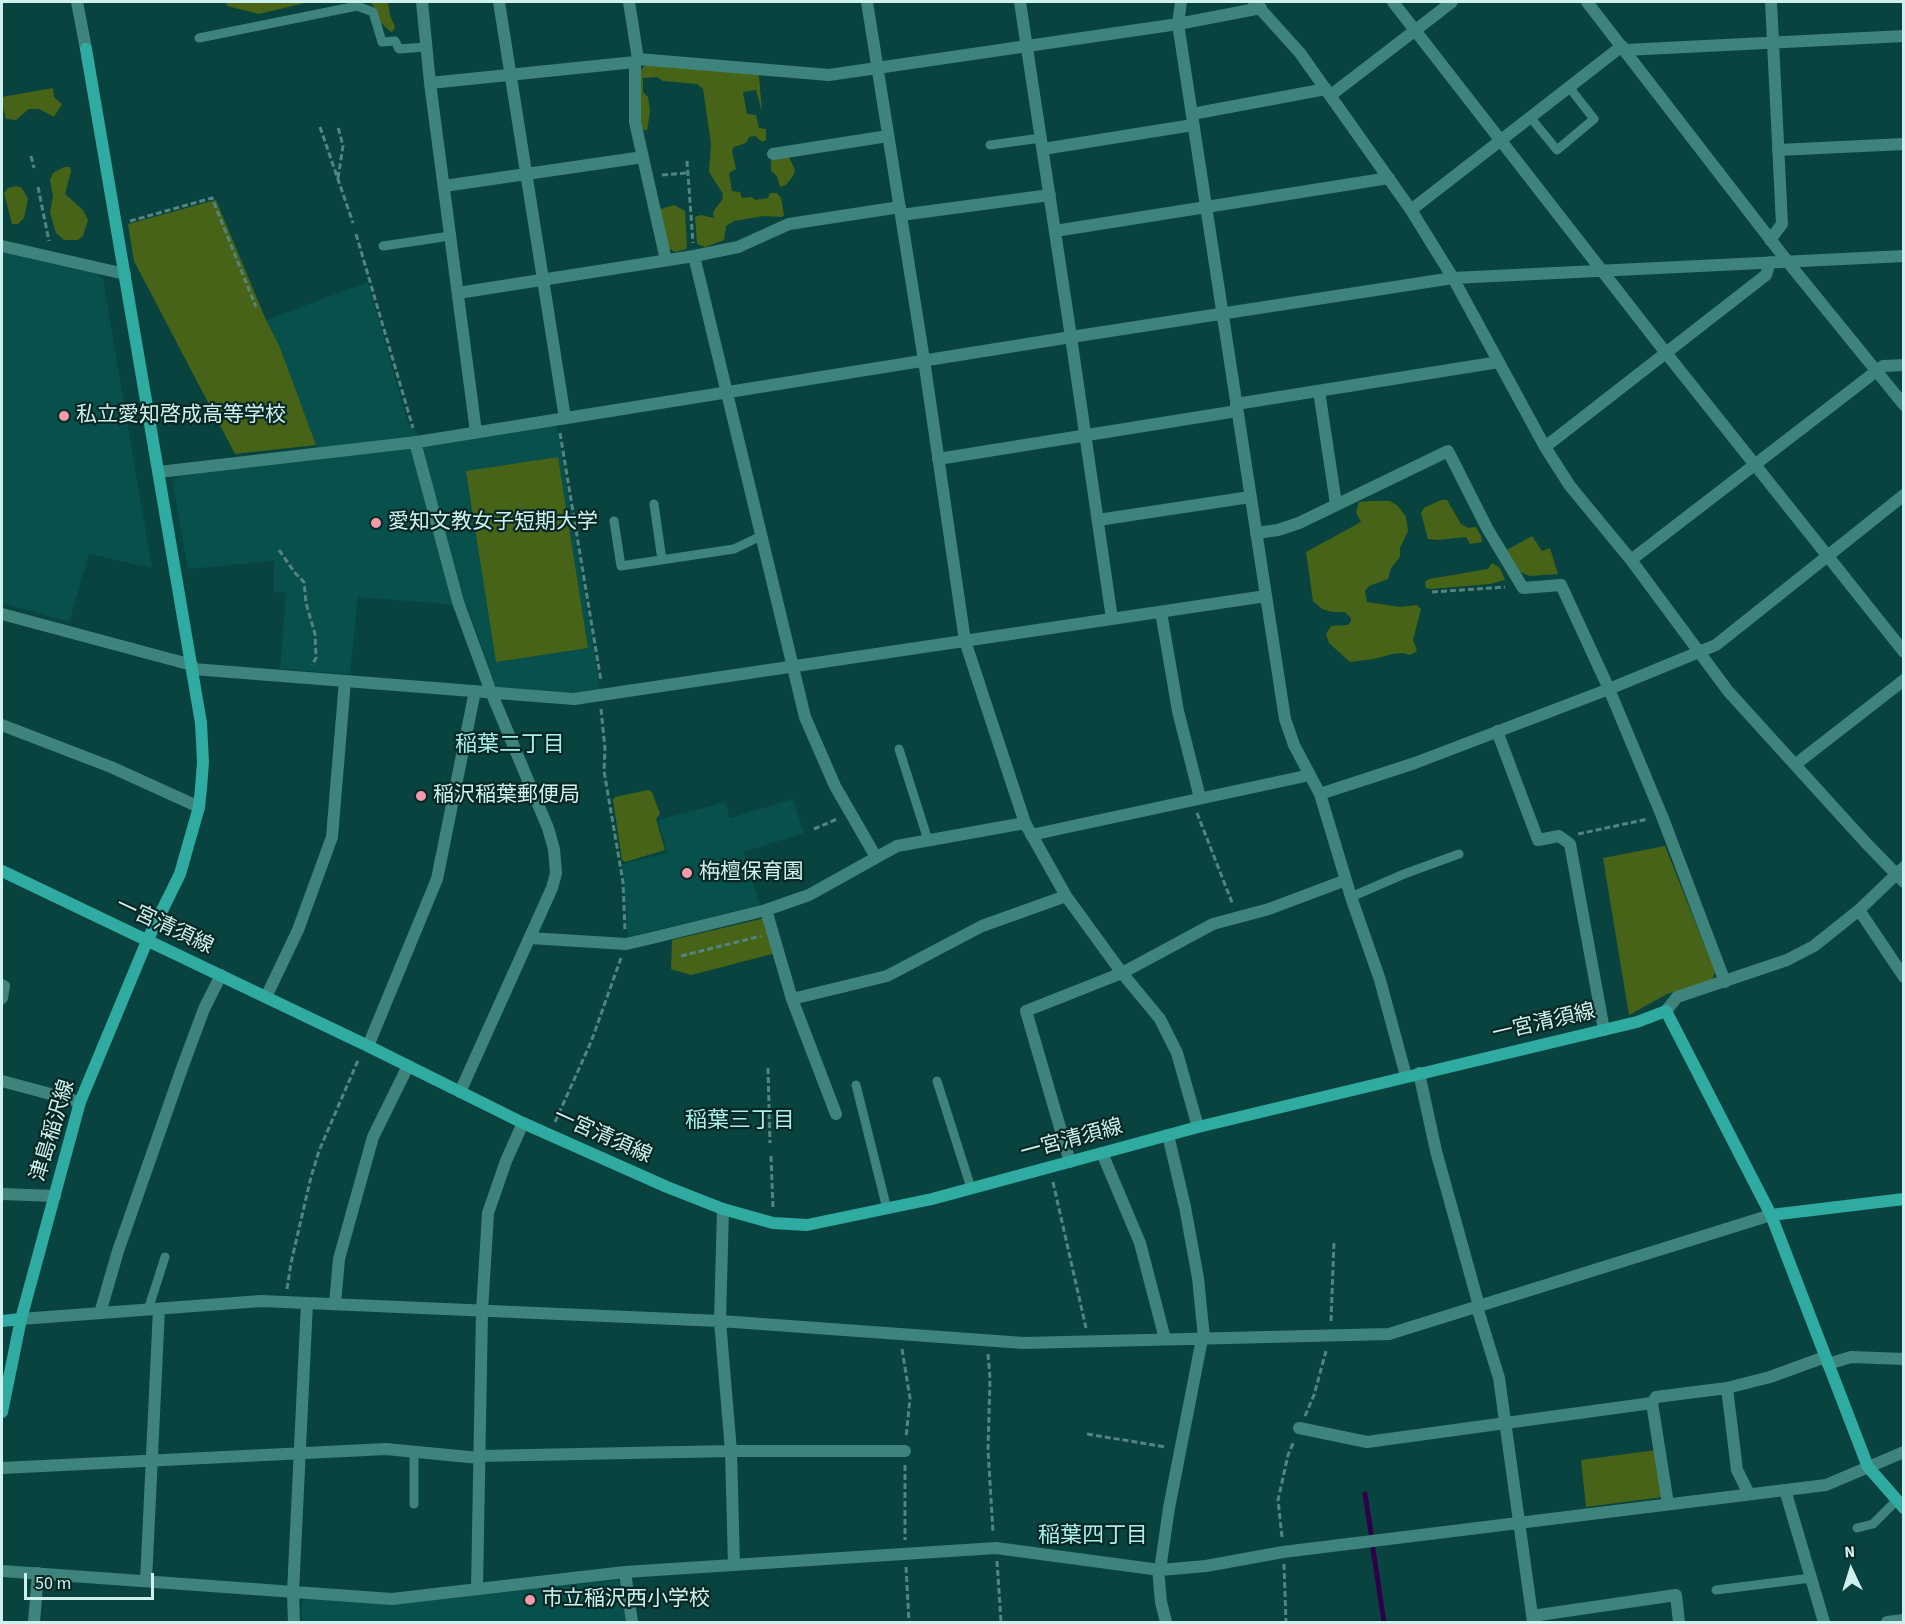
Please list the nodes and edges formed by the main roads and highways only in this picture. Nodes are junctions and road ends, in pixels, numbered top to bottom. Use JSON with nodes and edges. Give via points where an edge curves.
{"nodes":[{"id":1,"x":86,"y":49,"type":"road end"},
{"id":2,"x":2,"y":872,"type":"edge"},
{"id":3,"x":147,"y":941,"type":"junction"},
{"id":4,"x":1904,"y":1199,"type":"edge"},
{"id":5,"x":1771,"y":1215,"type":"junction"},
{"id":6,"x":21,"y":1319,"type":"junction"},
{"id":7,"x":2,"y":1321,"type":"edge"},
{"id":8,"x":2,"y":1412,"type":"edge"},
{"id":9,"x":1900,"y":1504,"type":"edge"}],
"edges":[{"from":1,"to":3,"type":"main road","name":"津島稲沢線","via":[[201,723],[199,807],[180,874]]},
{"from":2,"to":3,"type":"main road","name":"一宮清須線"},
{"from":3,"to":5,"type":"main road","name":"一宮清須線","via":[[523,1123],[667,1187],[773,1223],[807,1225],[887,1209],[1198,1126],[1637,1022],[1666,1011]]},
{"from":3,"to":6,"type":"main road","name":"津島稲沢線","via":[[80,1102]]},
{"from":4,"to":5,"type":"main road"},
{"from":5,"to":9,"type":"main road","via":[[1868,1467]]},
{"from":6,"to":7,"type":"main road"},
{"from":6,"to":8,"type":"main road","name":"津島稲沢線"}]}
